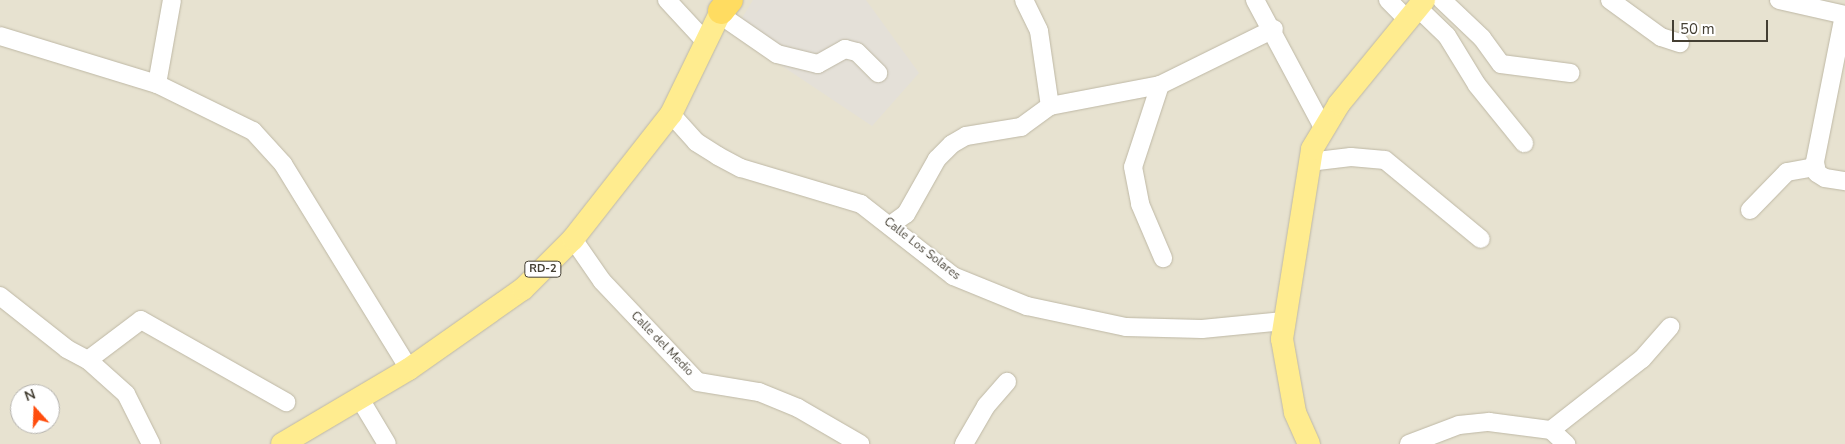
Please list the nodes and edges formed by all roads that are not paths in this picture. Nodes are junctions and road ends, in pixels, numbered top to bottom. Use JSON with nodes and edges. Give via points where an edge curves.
{"nodes":[{"id":1,"x":172,"y":0,"type":"edge"},
{"id":2,"x":667,"y":0,"type":"edge"},
{"id":3,"x":1024,"y":0,"type":"edge"},
{"id":4,"x":1255,"y":0,"type":"edge"},
{"id":5,"x":1388,"y":0,"type":"edge"},
{"id":6,"x":1442,"y":0,"type":"edge"},
{"id":7,"x":1610,"y":0,"type":"edge"},
{"id":8,"x":1779,"y":0,"type":"edge"},
{"id":9,"x":724,"y":6,"type":"edge"},
{"id":10,"x":1417,"y":9,"type":"edge"},
{"id":11,"x":1845,"y":15,"type":"edge"},
{"id":12,"x":1274,"y":29,"type":"junction"},
{"id":13,"x":0,"y":36,"type":"edge"},
{"id":14,"x":704,"y":40,"type":"junction"},
{"id":15,"x":1680,"y":43,"type":"dead end"},
{"id":16,"x":878,"y":73,"type":"dead end"},
{"id":17,"x":1570,"y":73,"type":"dead end"},
{"id":18,"x":157,"y":84,"type":"junction"},
{"id":19,"x":1160,"y":85,"type":"junction"},
{"id":20,"x":1050,"y":106,"type":"junction"},
{"id":21,"x":670,"y":114,"type":"junction"},
{"id":22,"x":1324,"y":128,"type":"junction"},
{"id":23,"x":1524,"y":143,"type":"dead end"},
{"id":24,"x":1309,"y":162,"type":"junction"},
{"id":25,"x":1816,"y":164,"type":"junction"},
{"id":26,"x":1845,"y":181,"type":"edge"},
{"id":27,"x":1750,"y":210,"type":"dead end"},
{"id":28,"x":892,"y":224,"type":"junction"},
{"id":29,"x":573,"y":239,"type":"junction"},
{"id":30,"x":1481,"y":239,"type":"dead end"},
{"id":31,"x":1163,"y":258,"type":"dead end"},
{"id":32,"x":0,"y":296,"type":"edge"},
{"id":33,"x":1284,"y":322,"type":"junction"},
{"id":34,"x":1670,"y":327,"type":"dead end"},
{"id":35,"x":88,"y":360,"type":"junction"},
{"id":36,"x":409,"y":369,"type":"junction"},
{"id":37,"x":1007,"y":382,"type":"dead end"},
{"id":38,"x":360,"y":399,"type":"junction"},
{"id":39,"x":286,"y":402,"type":"dead end"},
{"id":40,"x":1551,"y":430,"type":"junction"},
{"id":41,"x":850,"y":442,"type":"edge"},
{"id":42,"x":151,"y":444,"type":"edge"},
{"id":43,"x":282,"y":444,"type":"edge"},
{"id":44,"x":387,"y":444,"type":"edge"},
{"id":45,"x":964,"y":444,"type":"edge"},
{"id":46,"x":1309,"y":444,"type":"edge"},
{"id":47,"x":1409,"y":444,"type":"edge"},
{"id":48,"x":1566,"y":444,"type":"edge"}],
"edges":[{"from":1,"to":18,"type":"street"},
{"from":2,"to":14,"type":"street"},
{"from":3,"to":20,"type":"street","via":[[1039,31]]},
{"from":4,"to":12,"type":"street"},
{"from":5,"to":10,"type":"street"},
{"from":6,"to":17,"type":"street","via":[[1482,38],[1501,64]]},
{"from":7,"to":15,"type":"street","via":[[1661,37]]},
{"from":8,"to":11,"type":"street"},
{"from":9,"to":14,"type":"main road","number":"RD-2"},
{"from":9,"to":16,"type":"street","via":[[777,54],[818,64],[845,49],[857,52]]},
{"from":10,"to":22,"type":"main road"},
{"from":10,"to":23,"type":"street","via":[[1446,36],[1477,85]]},
{"from":11,"to":25,"type":"street"},
{"from":12,"to":19,"type":"street"},
{"from":12,"to":22,"type":"street"},
{"from":13,"to":18,"type":"street"},
{"from":14,"to":21,"type":"main road","number":"RD-2"},
{"from":18,"to":36,"type":"street","via":[[253,131],[283,164]]},
{"from":19,"to":20,"type":"street"},
{"from":19,"to":31,"type":"street","via":[[1133,167],[1140,204]]},
{"from":20,"to":28,"type":"street","via":[[1021,127],[952,144],[937,159],[906,214]]},
{"from":21,"to":28,"type":"street","name":"Calle Los Solares","via":[[696,142],[741,168],[861,204]]},
{"from":21,"to":29,"type":"main road","number":"RD-2"},
{"from":22,"to":24,"type":"main road"},
{"from":24,"to":30,"type":"street","via":[[1351,157],[1385,160]]},
{"from":24,"to":33,"type":"main road"},
{"from":25,"to":26,"type":"street","via":[[1825,178]]},
{"from":25,"to":27,"type":"street","via":[[1787,172]]},
{"from":28,"to":33,"type":"street","name":"Calle Los Solares","via":[[970,286],[1094,322],[1168,329]]},
{"from":29,"to":36,"type":"main road","number":"RD-2","via":[[523,290]]},
{"from":29,"to":41,"type":"street","name":"Calle del Medio","via":[[602,280],[698,382],[759,392],[798,408]]},
{"from":32,"to":35,"type":"street","via":[[67,349]]},
{"from":33,"to":46,"type":"main road","via":[[1282,339],[1295,412]]},
{"from":34,"to":40,"type":"street","via":[[1642,359]]},
{"from":35,"to":39,"type":"street","via":[[141,320]]},
{"from":35,"to":42,"type":"street","via":[[126,394]]},
{"from":36,"to":38,"type":"main road","number":"RD-2"},
{"from":37,"to":45,"type":"street","via":[[986,406]]},
{"from":38,"to":43,"type":"main road","number":"RD-2"},
{"from":38,"to":44,"type":"street"},
{"from":40,"to":47,"type":"street","via":[[1474,423]]},
{"from":40,"to":48,"type":"street"}]}
